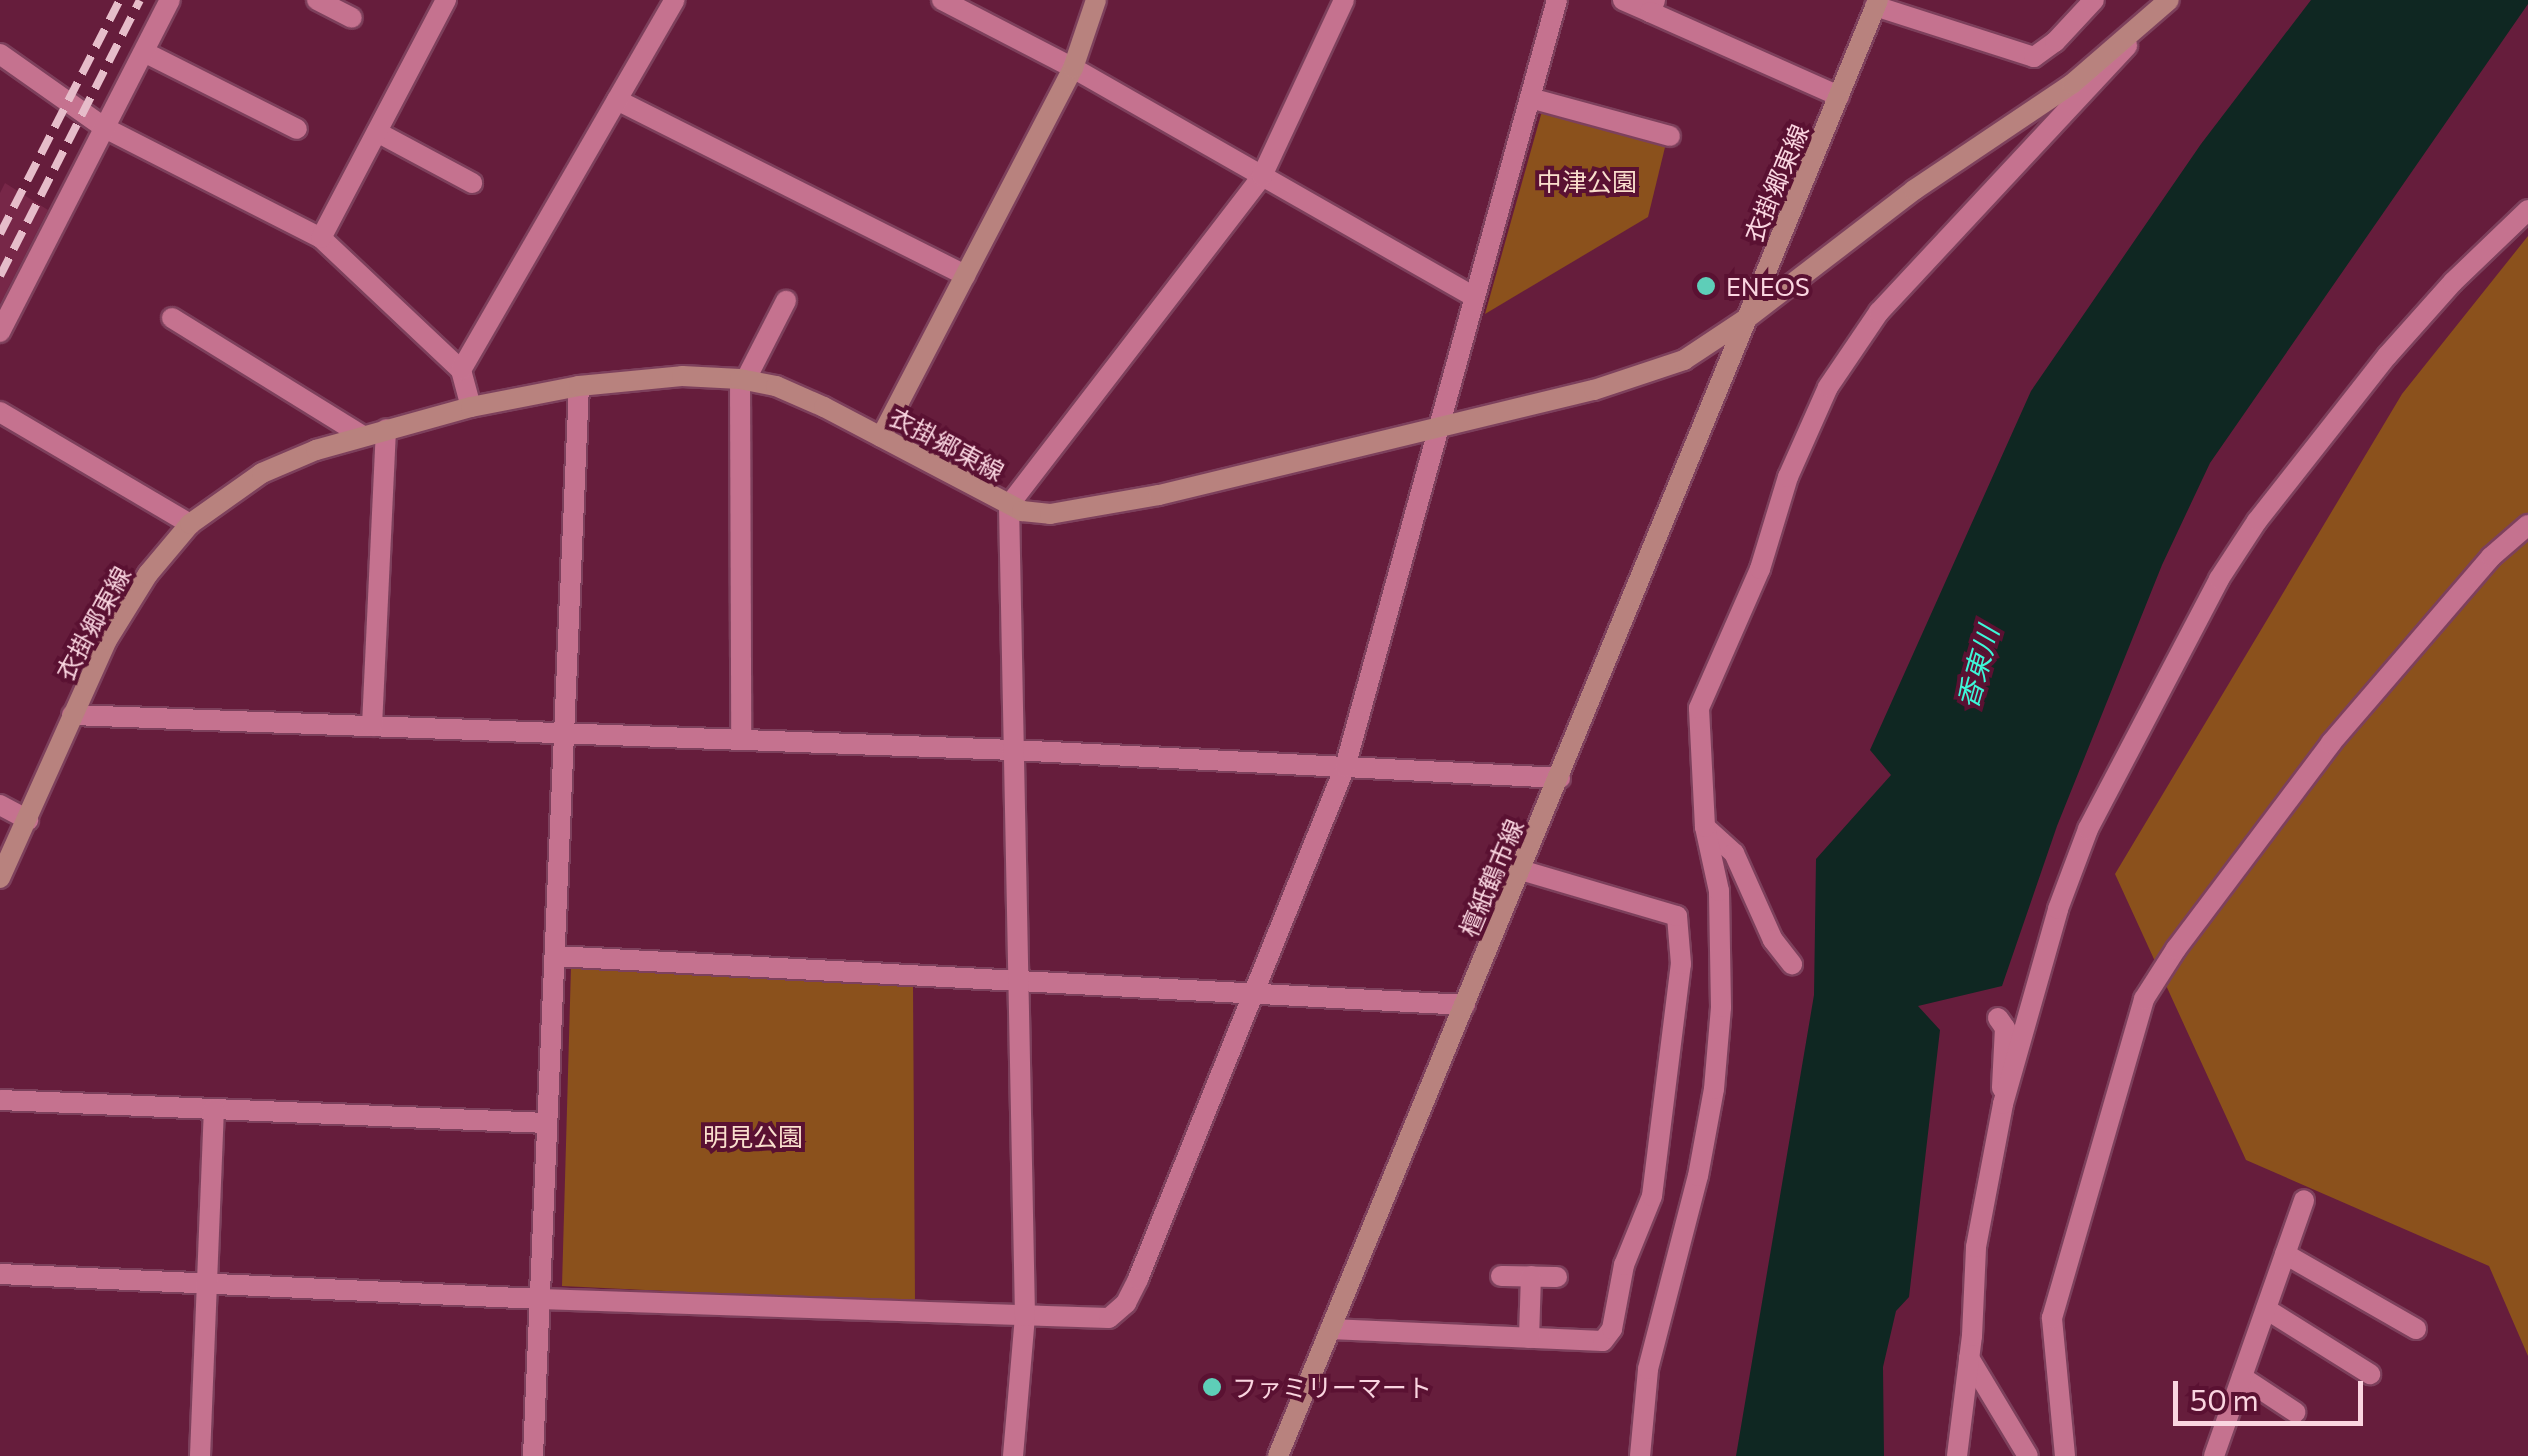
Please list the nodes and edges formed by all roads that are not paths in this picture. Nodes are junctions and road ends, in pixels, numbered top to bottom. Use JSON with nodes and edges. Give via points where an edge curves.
{"nodes":[{"id":1,"x":170,"y":0,"type":"edge"},
{"id":2,"x":317,"y":0,"type":"edge"},
{"id":3,"x":446,"y":0,"type":"edge"},
{"id":4,"x":675,"y":0,"type":"edge"},
{"id":5,"x":942,"y":0,"type":"edge"},
{"id":6,"x":1096,"y":0,"type":"edge"},
{"id":7,"x":1344,"y":0,"type":"edge"},
{"id":8,"x":1557,"y":0,"type":"edge"},
{"id":9,"x":1624,"y":0,"type":"edge"},
{"id":10,"x":2094,"y":0,"type":"edge"},
{"id":11,"x":2169,"y":0,"type":"edge"},
{"id":12,"x":1877,"y":3,"type":"edge"},
{"id":13,"x":1653,"y":6,"type":"edge"},
{"id":14,"x":352,"y":18,"type":"dead end"},
{"id":15,"x":144,"y":52,"type":"junction"},
{"id":16,"x":0,"y":54,"type":"edge"},
{"id":17,"x":1073,"y":68,"type":"junction"},
{"id":18,"x":1839,"y":96,"type":"junction"},
{"id":19,"x":1530,"y":98,"type":"junction"},
{"id":20,"x":617,"y":100,"type":"junction"},
{"id":21,"x":104,"y":128,"type":"junction"},
{"id":22,"x":297,"y":129,"type":"dead end"},
{"id":23,"x":376,"y":132,"type":"junction"},
{"id":24,"x":1670,"y":136,"type":"dead end"},
{"id":25,"x":1262,"y":176,"type":"junction"},
{"id":26,"x":472,"y":183,"type":"dead end"},
{"id":27,"x":2528,"y":210,"type":"edge"},
{"id":28,"x":321,"y":238,"type":"junction"},
{"id":29,"x":965,"y":274,"type":"junction"},
{"id":30,"x":1474,"y":297,"type":"junction"},
{"id":31,"x":786,"y":301,"type":"dead end"},
{"id":32,"x":172,"y":318,"type":"dead end"},
{"id":33,"x":1746,"y":319,"type":"junction"},
{"id":34,"x":0,"y":332,"type":"edge"},
{"id":35,"x":461,"y":370,"type":"junction"},
{"id":36,"x":743,"y":379,"type":"junction"},
{"id":37,"x":580,"y":386,"type":"junction"},
{"id":38,"x":471,"y":407,"type":"junction"},
{"id":39,"x":0,"y":412,"type":"edge"},
{"id":40,"x":1441,"y":424,"type":"junction"},
{"id":41,"x":386,"y":428,"type":"junction"},
{"id":42,"x":360,"y":434,"type":"junction"},
{"id":43,"x":881,"y":436,"type":"junction"},
{"id":44,"x":1009,"y":505,"type":"junction"},
{"id":45,"x":190,"y":524,"type":"junction"},
{"id":46,"x":2528,"y":525,"type":"edge"},
{"id":47,"x":72,"y":714,"type":"junction"},
{"id":48,"x":372,"y":726,"type":"junction"},
{"id":49,"x":564,"y":733,"type":"junction"},
{"id":50,"x":741,"y":740,"type":"junction"},
{"id":51,"x":1012,"y":750,"type":"junction"},
{"id":52,"x":1345,"y":766,"type":"junction"},
{"id":53,"x":1560,"y":778,"type":"junction"},
{"id":54,"x":0,"y":804,"type":"edge"},
{"id":55,"x":28,"y":820,"type":"junction"},
{"id":56,"x":1706,"y":827,"type":"junction"},
{"id":57,"x":1521,"y":870,"type":"junction"},
{"id":58,"x":0,"y":878,"type":"edge"},
{"id":59,"x":555,"y":956,"type":"junction"},
{"id":60,"x":1792,"y":964,"type":"dead end"},
{"id":61,"x":1017,"y":982,"type":"junction"},
{"id":62,"x":1253,"y":995,"type":"junction"},
{"id":63,"x":1465,"y":1005,"type":"junction"},
{"id":64,"x":1998,"y":1018,"type":"dead end"},
{"id":65,"x":0,"y":1100,"type":"edge"},
{"id":66,"x":2004,"y":1104,"type":"junction"},
{"id":67,"x":214,"y":1110,"type":"junction"},
{"id":68,"x":548,"y":1123,"type":"junction"},
{"id":69,"x":2304,"y":1200,"type":"dead end"},
{"id":70,"x":2285,"y":1254,"type":"junction"},
{"id":71,"x":0,"y":1274,"type":"edge"},
{"id":72,"x":1501,"y":1276,"type":"dead end"},
{"id":73,"x":1531,"y":1276,"type":"junction"},
{"id":74,"x":1558,"y":1277,"type":"dead end"},
{"id":75,"x":209,"y":1283,"type":"junction"},
{"id":76,"x":540,"y":1299,"type":"junction"},
{"id":77,"x":2266,"y":1309,"type":"junction"},
{"id":78,"x":1025,"y":1316,"type":"junction"},
{"id":79,"x":1330,"y":1329,"type":"junction"},
{"id":80,"x":2416,"y":1329,"type":"dead end"},
{"id":81,"x":1529,"y":1338,"type":"junction"},
{"id":82,"x":1970,"y":1358,"type":"junction"},
{"id":83,"x":2370,"y":1374,"type":"dead end"},
{"id":84,"x":2242,"y":1377,"type":"junction"},
{"id":85,"x":2294,"y":1412,"type":"dead end"},
{"id":86,"x":2017,"y":1451,"type":"edge"},
{"id":87,"x":200,"y":1456,"type":"edge"},
{"id":88,"x":533,"y":1456,"type":"edge"},
{"id":89,"x":1013,"y":1456,"type":"edge"},
{"id":90,"x":1278,"y":1456,"type":"edge"},
{"id":91,"x":1640,"y":1456,"type":"edge"},
{"id":92,"x":1956,"y":1456,"type":"edge"},
{"id":93,"x":2066,"y":1456,"type":"edge"},
{"id":94,"x":2214,"y":1456,"type":"edge"}],
"edges":[{"from":1,"to":15,"type":"street"},
{"from":2,"to":14,"type":"street"},
{"from":3,"to":23,"type":"street"},
{"from":4,"to":20,"type":"street"},
{"from":5,"to":17,"type":"street"},
{"from":6,"to":17,"type":"main road"},
{"from":7,"to":25,"type":"street"},
{"from":8,"to":19,"type":"street"},
{"from":9,"to":13,"type":"street"},
{"from":10,"to":12,"type":"street","via":[[2034,57]]},
{"from":11,"to":33,"type":"main road","via":[[2072,84],[1914,190]]},
{"from":11,"to":56,"type":"street","via":[[1879,312],[1828,387],[1788,478],[1760,570],[1699,708]]},
{"from":12,"to":18,"type":"main road","name":"衣掛郷東線"},
{"from":13,"to":18,"type":"street"},
{"from":15,"to":21,"type":"street"},
{"from":15,"to":22,"type":"street"},
{"from":16,"to":21,"type":"street"},
{"from":17,"to":25,"type":"street"},
{"from":17,"to":29,"type":"main road"},
{"from":18,"to":33,"type":"main road","name":"衣掛郷東線"},
{"from":19,"to":24,"type":"street"},
{"from":19,"to":30,"type":"street"},
{"from":20,"to":29,"type":"street"},
{"from":20,"to":35,"type":"street"},
{"from":21,"to":28,"type":"street"},
{"from":21,"to":34,"type":"street"},
{"from":23,"to":26,"type":"street"},
{"from":23,"to":28,"type":"street"},
{"from":25,"to":30,"type":"street"},
{"from":25,"to":44,"type":"street"},
{"from":27,"to":66,"type":"street","via":[[2387,356],[2218,579],[2071,869]]},
{"from":28,"to":35,"type":"street"},
{"from":29,"to":43,"type":"main road"},
{"from":30,"to":40,"type":"street"},
{"from":31,"to":36,"type":"street"},
{"from":32,"to":42,"type":"street"},
{"from":33,"to":40,"type":"main road","name":"衣掛郷東線","via":[[1684,360],[1594,390]]},
{"from":33,"to":53,"type":"main road","name":"檀紙鶴市線"},
{"from":35,"to":38,"type":"street"},
{"from":36,"to":37,"type":"main road","name":"衣掛郷東線","via":[[682,376]]},
{"from":36,"to":43,"type":"main road","name":"衣掛郷東線","via":[[776,386]]},
{"from":36,"to":50,"type":"street"},
{"from":37,"to":38,"type":"main road","name":"衣掛郷東線"},
{"from":37,"to":49,"type":"street"},
{"from":38,"to":41,"type":"main road","name":"衣掛郷東線"},
{"from":39,"to":45,"type":"street"},
{"from":40,"to":44,"type":"main road","name":"衣掛郷東線","via":[[1090,509],[1050,514]]},
{"from":40,"to":52,"type":"street"},
{"from":41,"to":42,"type":"main road","name":"衣掛郷東線"},
{"from":41,"to":48,"type":"street"},
{"from":42,"to":45,"type":"main road","name":"衣掛郷東線","via":[[262,474]]},
{"from":43,"to":44,"type":"main road","name":"衣掛郷東線"},
{"from":44,"to":51,"type":"street"},
{"from":45,"to":47,"type":"main road","name":"衣掛郷東線","via":[[125,606]]},
{"from":46,"to":93,"type":"street","via":[[2491,557],[2331,743],[2144,999],[2052,1318]]},
{"from":47,"to":48,"type":"street"},
{"from":47,"to":55,"type":"main road","name":"衣掛郷東線"},
{"from":48,"to":49,"type":"street"},
{"from":49,"to":50,"type":"street"},
{"from":49,"to":59,"type":"street"},
{"from":50,"to":51,"type":"street"},
{"from":51,"to":52,"type":"street"},
{"from":51,"to":61,"type":"street"},
{"from":52,"to":53,"type":"street"},
{"from":52,"to":62,"type":"street"},
{"from":53,"to":57,"type":"main road","name":"檀紙鶴市線"},
{"from":54,"to":55,"type":"street"},
{"from":55,"to":58,"type":"main road","name":"衣掛郷東線"},
{"from":56,"to":60,"type":"street","via":[[1734,853],[1773,940]]},
{"from":56,"to":91,"type":"street","via":[[1723,943],[1714,1090],[1648,1369]]},
{"from":57,"to":63,"type":"main road","name":"檀紙鶴市線"},
{"from":57,"to":81,"type":"street","via":[[1677,916],[1681,964],[1652,1196],[1624,1266],[1612,1329],[1603,1341]]},
{"from":59,"to":61,"type":"street"},
{"from":59,"to":68,"type":"street"},
{"from":61,"to":62,"type":"street"},
{"from":61,"to":78,"type":"street"},
{"from":62,"to":63,"type":"street"},
{"from":62,"to":78,"type":"street","via":[[1126,1303],[1110,1318]]},
{"from":63,"to":79,"type":"main road","name":"檀紙鶴市線"},
{"from":64,"to":66,"type":"street","via":[[2006,1028],[2000,1063]]},
{"from":65,"to":67,"type":"street"},
{"from":66,"to":82,"type":"street","via":[[1976,1248]]},
{"from":67,"to":68,"type":"street"},
{"from":67,"to":75,"type":"street"},
{"from":68,"to":76,"type":"street"},
{"from":69,"to":70,"type":"street"},
{"from":70,"to":77,"type":"street"},
{"from":70,"to":80,"type":"street"},
{"from":71,"to":75,"type":"street"},
{"from":72,"to":73,"type":"street"},
{"from":73,"to":74,"type":"street"},
{"from":73,"to":81,"type":"street"},
{"from":75,"to":76,"type":"street"},
{"from":75,"to":87,"type":"street"},
{"from":76,"to":78,"type":"street"},
{"from":76,"to":88,"type":"street"},
{"from":77,"to":83,"type":"street"},
{"from":77,"to":84,"type":"street"},
{"from":78,"to":89,"type":"street"},
{"from":79,"to":81,"type":"street"},
{"from":79,"to":90,"type":"main road","name":"檀紙鶴市線"},
{"from":82,"to":86,"type":"street"},
{"from":82,"to":92,"type":"street"},
{"from":84,"to":85,"type":"street"},
{"from":84,"to":94,"type":"street"}]}
